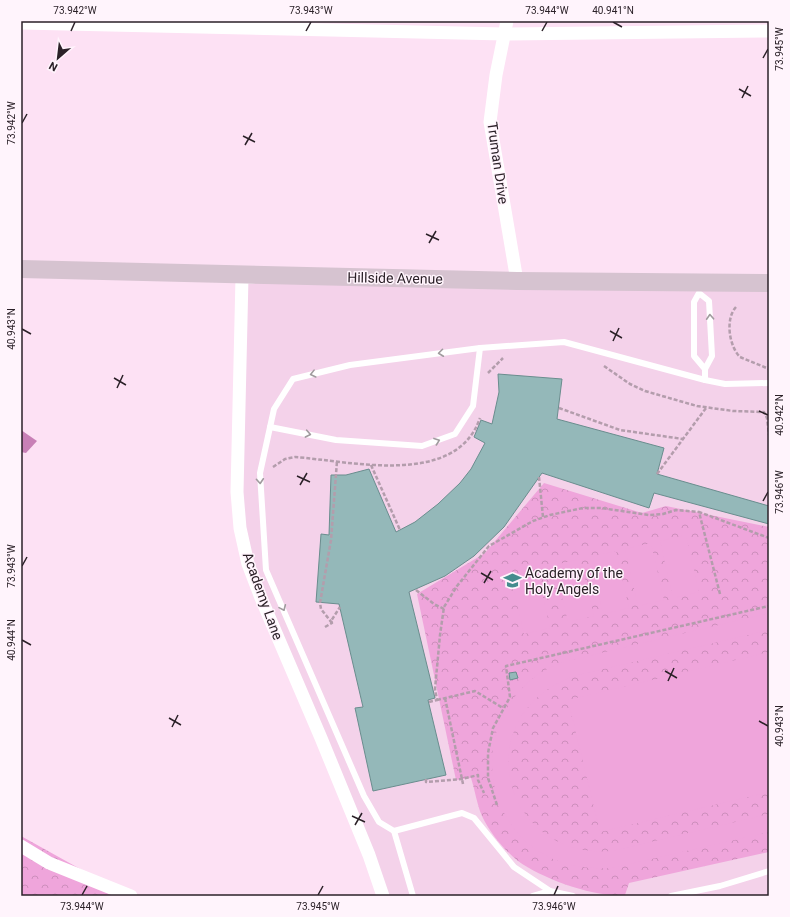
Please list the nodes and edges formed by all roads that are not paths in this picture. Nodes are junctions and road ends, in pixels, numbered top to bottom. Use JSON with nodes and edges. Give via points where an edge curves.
{"nodes":[{"id":1,"x":21,"y":23,"type":"edge"},
{"id":2,"x":505,"y":27,"type":"edge"},
{"id":3,"x":769,"y":31,"type":"edge"},
{"id":4,"x":21,"y":270,"type":"edge"},
{"id":5,"x":276,"y":276,"type":"junction"},
{"id":6,"x":517,"y":281,"type":"junction"},
{"id":7,"x":769,"y":283,"type":"edge"},
{"id":8,"x":699,"y":288,"type":"junction"},
{"id":9,"x":480,"y":348,"type":"junction"},
{"id":10,"x":705,"y":369,"type":"junction"},
{"id":11,"x":705,"y":380,"type":"junction"},
{"id":12,"x":769,"y":383,"type":"edge"},
{"id":13,"x":270,"y":427,"type":"junction"},
{"id":14,"x":394,"y":831,"type":"junction"},
{"id":15,"x":21,"y":846,"type":"edge"},
{"id":16,"x":769,"y":871,"type":"edge"},
{"id":17,"x":550,"y":891,"type":"junction"},
{"id":18,"x":131,"y":896,"type":"edge"},
{"id":19,"x":383,"y":896,"type":"edge"},
{"id":20,"x":413,"y":896,"type":"edge"},
{"id":21,"x":533,"y":896,"type":"edge"},
{"id":22,"x":573,"y":896,"type":"edge"},
{"id":23,"x":671,"y":896,"type":"edge"}],
"edges":[{"from":1,"to":2,"type":"street"},
{"from":2,"to":3,"type":"street"},
{"from":2,"to":6,"type":"street","name":"Truman Drive","via":[[490,122]]},
{"from":4,"to":5,"type":"main road","name":"Hillside Avenue"},
{"from":5,"to":6,"type":"main road","name":"Hillside Avenue"},
{"from":5,"to":19,"type":"street","name":"Academy Lane","via":[[242,277],[236,492],[240,528],[261,598],[369,855]]},
{"from":6,"to":8,"type":"main road","name":"Hillside Avenue"},
{"from":7,"to":8,"type":"main road","name":"Hillside Avenue"},
{"from":8,"to":10,"type":"lane","via":[[694,302],[694,356]]},
{"from":10,"to":8,"type":"lane","one_way":true,"via":[[712,356],[710,302]]},
{"from":9,"to":11,"type":"lane","via":[[564,342]]},
{"from":9,"to":13,"type":"lane","one_way":true,"via":[[350,365],[293,379],[274,409]]},
{"from":13,"to":9,"type":"lane","one_way":true,"via":[[336,440],[422,446],[455,434],[473,406]]},
{"from":10,"to":11,"type":"lane"},
{"from":11,"to":12,"type":"lane","via":[[725,384]]},
{"from":13,"to":14,"type":"lane","one_way":true,"via":[[260,473],[266,570],[364,796],[379,822]]},
{"from":14,"to":17,"type":"lane","via":[[462,813],[474,818],[514,867]]},
{"from":14,"to":20,"type":"lane"},
{"from":15,"to":18,"type":"street","via":[[49,864]]},
{"from":16,"to":23,"type":"lane","via":[[720,886]]},
{"from":17,"to":21,"type":"lane"},
{"from":17,"to":22,"type":"lane"}]}
